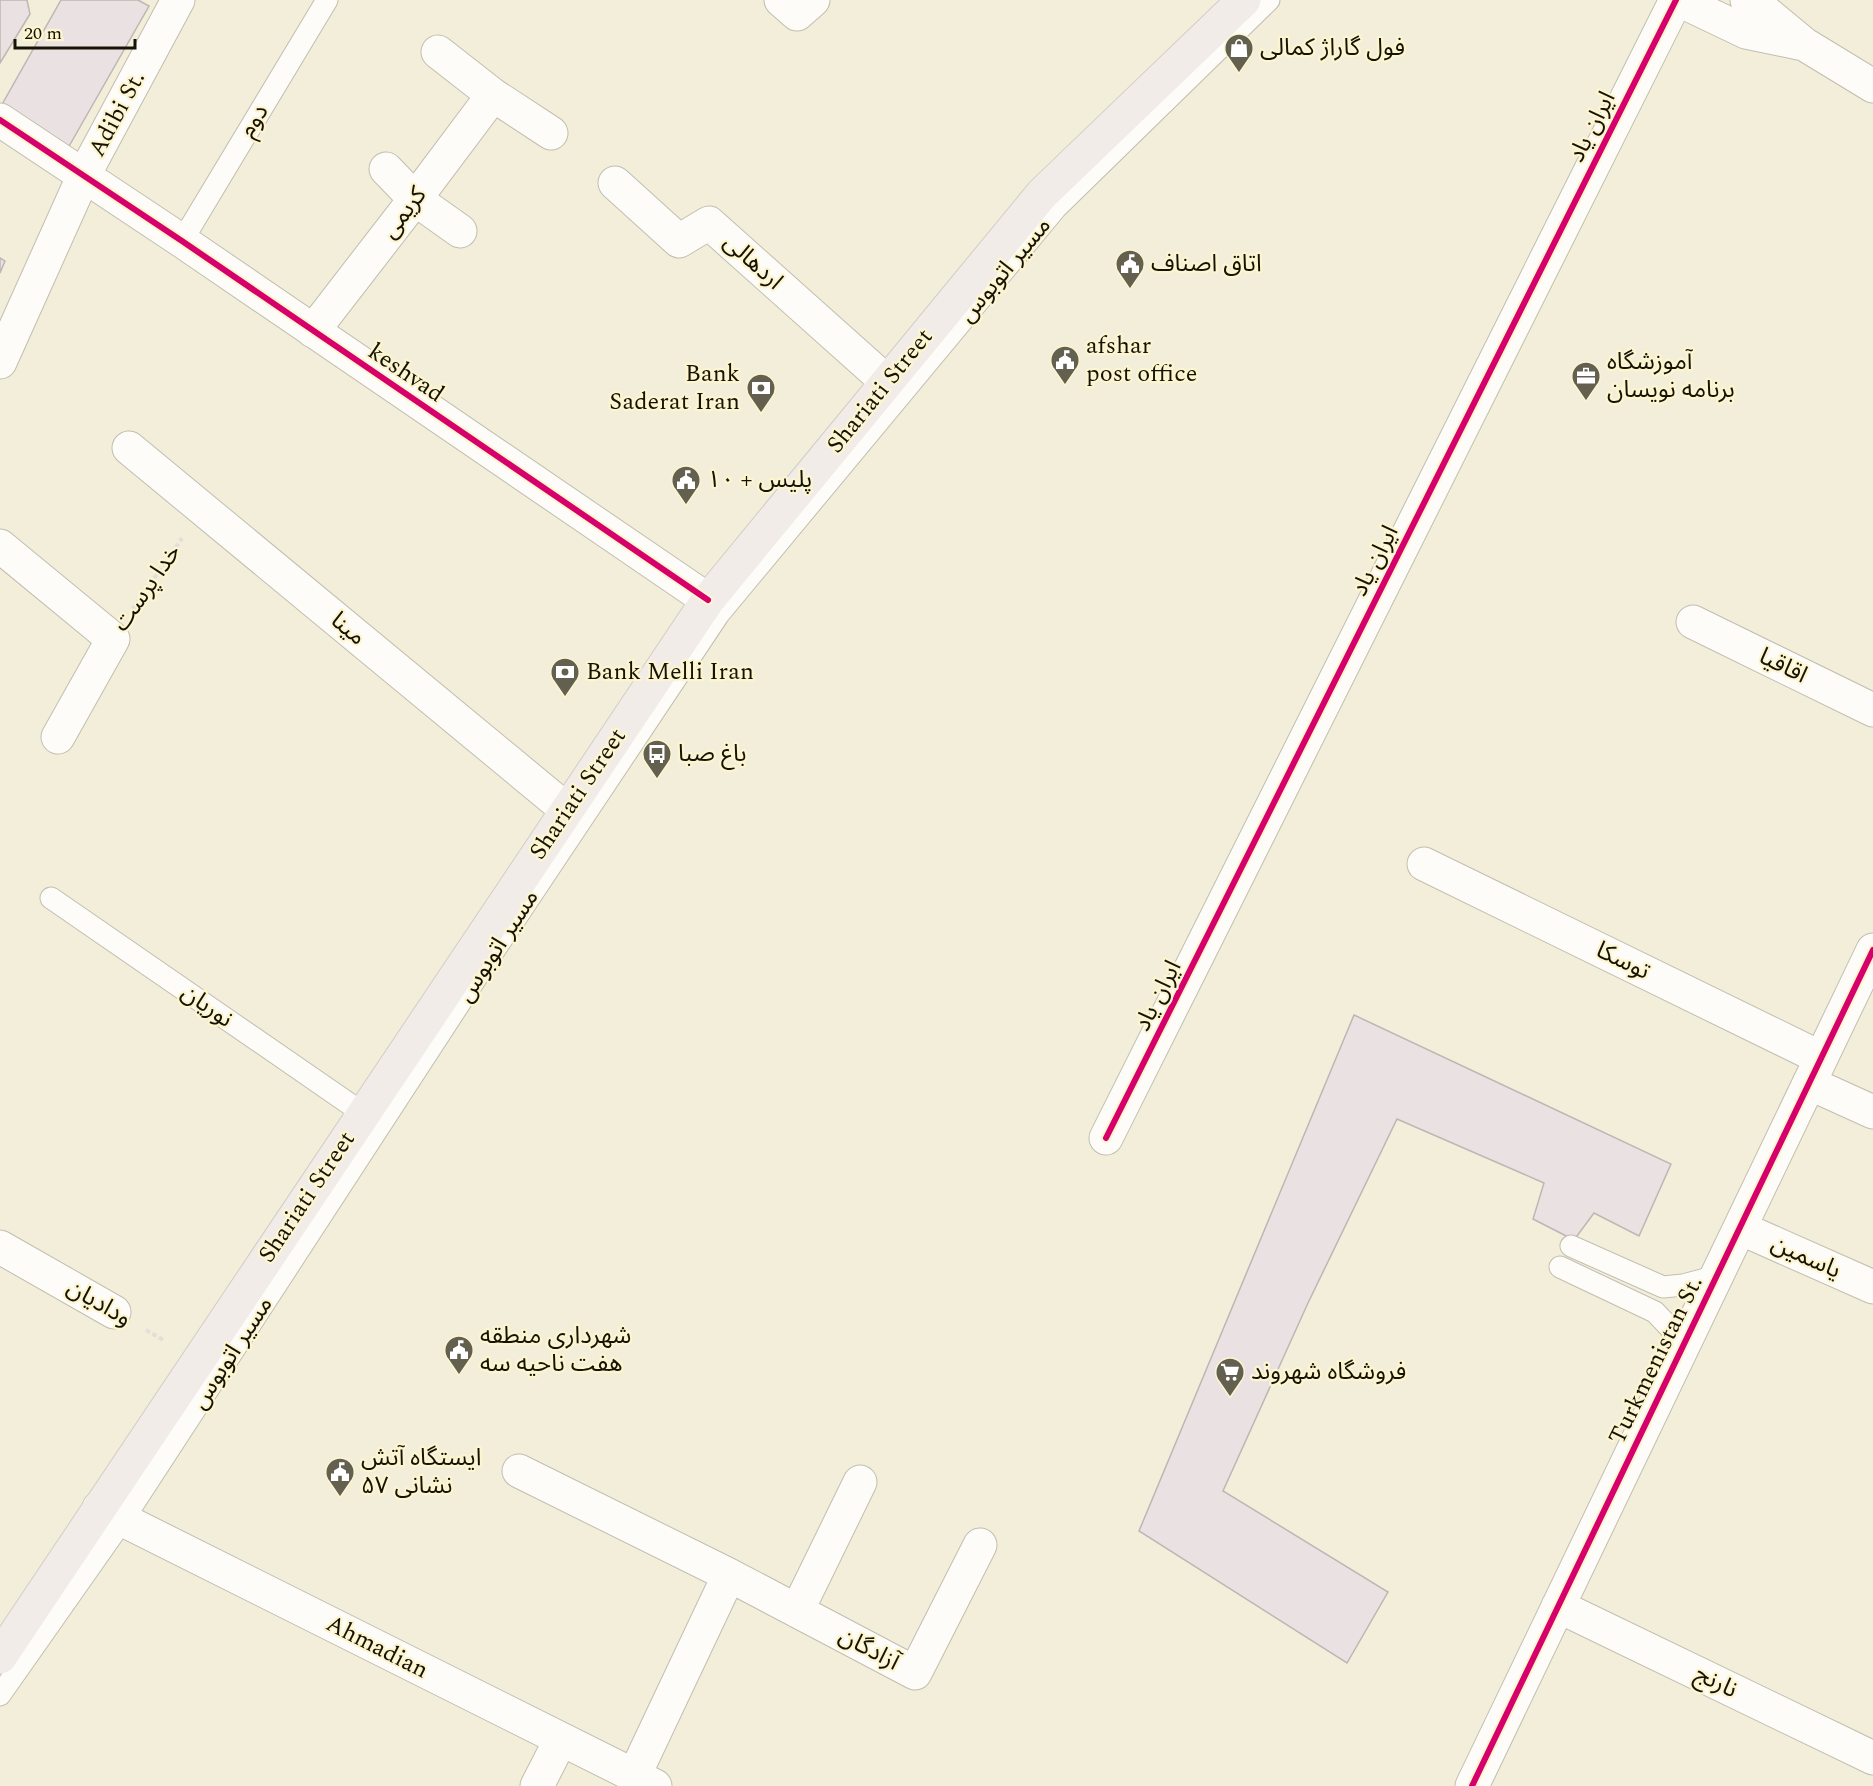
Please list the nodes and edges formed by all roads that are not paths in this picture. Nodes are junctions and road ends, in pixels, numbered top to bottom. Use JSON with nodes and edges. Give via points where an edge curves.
{"nodes":[{"id":1,"x":178,"y":0,"type":"edge"},
{"id":2,"x":327,"y":0,"type":"edge"},
{"id":3,"x":781,"y":0,"type":"edge"},
{"id":4,"x":813,"y":0,"type":"edge"},
{"id":5,"x":1269,"y":0,"type":"edge"},
{"id":6,"x":1677,"y":0,"type":"edge"},
{"id":7,"x":1747,"y":0,"type":"edge"},
{"id":8,"x":1241,"y":2,"type":"edge"},
{"id":9,"x":1804,"y":44,"type":"junction"},
{"id":10,"x":438,"y":52,"type":"dead end"},
{"id":11,"x":1873,"y":86,"type":"edge"},
{"id":12,"x":493,"y":95,"type":"junction"},
{"id":13,"x":0,"y":120,"type":"edge"},
{"id":14,"x":551,"y":133,"type":"dead end"},
{"id":15,"x":386,"y":169,"type":"dead end"},
{"id":16,"x":84,"y":175,"type":"junction"},
{"id":17,"x":615,"y":183,"type":"dead end"},
{"id":18,"x":415,"y":199,"type":"junction"},
{"id":19,"x":460,"y":231,"type":"dead end"},
{"id":20,"x":182,"y":241,"type":"junction"},
{"id":21,"x":313,"y":331,"type":"junction"},
{"id":22,"x":0,"y":362,"type":"edge"},
{"id":23,"x":887,"y":382,"type":"junction"},
{"id":24,"x":129,"y":448,"type":"dead end"},
{"id":25,"x":0,"y":546,"type":"edge"},
{"id":26,"x":708,"y":600,"type":"junction"},
{"id":27,"x":1693,"y":621,"type":"dead end"},
{"id":28,"x":1873,"y":710,"type":"edge"},
{"id":29,"x":58,"y":737,"type":"dead end"},
{"id":30,"x":567,"y":810,"type":"junction"},
{"id":31,"x":1424,"y":864,"type":"dead end"},
{"id":32,"x":51,"y":898,"type":"dead end"},
{"id":33,"x":1873,"y":950,"type":"edge"},
{"id":34,"x":1815,"y":1070,"type":"junction"},
{"id":35,"x":1873,"y":1112,"type":"edge"},
{"id":36,"x":364,"y":1114,"type":"junction"},
{"id":37,"x":1106,"y":1138,"type":"dead end"},
{"id":38,"x":1740,"y":1228,"type":"junction"},
{"id":39,"x":1571,"y":1246,"type":"dead end"},
{"id":40,"x":0,"y":1247,"type":"edge"},
{"id":41,"x":1560,"y":1267,"type":"dead end"},
{"id":42,"x":1717,"y":1276,"type":"junction"},
{"id":43,"x":1873,"y":1287,"type":"edge"},
{"id":44,"x":114,"y":1312,"type":"road end"},
{"id":45,"x":1678,"y":1356,"type":"junction"},
{"id":46,"x":519,"y":1472,"type":"dead end"},
{"id":47,"x":860,"y":1482,"type":"dead end"},
{"id":48,"x":111,"y":1514,"type":"junction"},
{"id":49,"x":980,"y":1545,"type":"dead end"},
{"id":50,"x":729,"y":1575,"type":"junction"},
{"id":51,"x":1558,"y":1606,"type":"junction"},
{"id":52,"x":797,"y":1611,"type":"junction"},
{"id":53,"x":0,"y":1657,"type":"edge"},
{"id":54,"x":0,"y":1695,"type":"edge"},
{"id":55,"x":561,"y":1739,"type":"junction"},
{"id":56,"x":1873,"y":1758,"type":"edge"},
{"id":57,"x":644,"y":1781,"type":"edge"},
{"id":58,"x":537,"y":1786,"type":"edge"},
{"id":59,"x":1472,"y":1786,"type":"edge"}],
"edges":[{"from":1,"to":16,"type":"street","name":"Adibi St."},
{"from":2,"to":20,"type":"lane","name":"دوم"},
{"from":3,"to":4,"type":"street","via":[[797,14]]},
{"from":5,"to":48,"type":"lane","name":"مسیر اتوبوس","via":[[1056,208],[719,614]]},
{"from":6,"to":9,"type":"street","via":[[1746,32]]},
{"from":6,"to":37,"type":"street","name":"ایران یاد"},
{"from":7,"to":9,"type":"street"},
{"from":8,"to":23,"type":"main road","name":"Shariati Street","via":[[1042,194]]},
{"from":9,"to":11,"type":"street"},
{"from":10,"to":12,"type":"street"},
{"from":12,"to":14,"type":"street"},
{"from":12,"to":18,"type":"street","name":"کریمی"},
{"from":13,"to":16,"type":"street"},
{"from":15,"to":18,"type":"street"},
{"from":16,"to":20,"type":"street","name":"keshvad"},
{"from":16,"to":22,"type":"street","name":"Adibi St."},
{"from":17,"to":23,"type":"street","name":"اردهالی","via":[[679,241],[709,223]]},
{"from":18,"to":19,"type":"street"},
{"from":18,"to":21,"type":"street","name":"کریمی"},
{"from":20,"to":21,"type":"street","name":"keshvad"},
{"from":21,"to":26,"type":"street","name":"keshvad"},
{"from":23,"to":26,"type":"main road","name":"Shariati Street"},
{"from":24,"to":30,"type":"street","name":"مینا"},
{"from":25,"to":29,"type":"street","name":"خدا پرست","via":[[113,639]]},
{"from":26,"to":30,"type":"main road","name":"Shariati Street"},
{"from":27,"to":28,"type":"street","name":"اقاقیا"},
{"from":30,"to":36,"type":"main road","name":"Shariati Street"},
{"from":31,"to":34,"type":"street","name":"توسکا"},
{"from":32,"to":36,"type":"lane","name":"نوریان"},
{"from":33,"to":34,"type":"street","name":"Turkmenistan St."},
{"from":34,"to":35,"type":"street","name":"توسکا"},
{"from":34,"to":38,"type":"street","name":"Turkmenistan St."},
{"from":36,"to":48,"type":"main road","name":"Shariati Street","via":[[198,1360]]},
{"from":38,"to":42,"type":"street","name":"Turkmenistan St."},
{"from":38,"to":43,"type":"street","name":"یاسمین"},
{"from":39,"to":42,"type":"lane","via":[[1663,1287]]},
{"from":40,"to":44,"type":"street","name":"ودادیان"},
{"from":41,"to":45,"type":"lane","via":[[1655,1312],[1672,1330]]},
{"from":42,"to":45,"type":"street","name":"Turkmenistan St."},
{"from":45,"to":51,"type":"street","name":"Turkmenistan St."},
{"from":46,"to":50,"type":"street","name":"آزادگان"},
{"from":47,"to":52,"type":"street"},
{"from":48,"to":53,"type":"main road","name":"Shariati Street"},
{"from":48,"to":54,"type":"lane","name":"مسیر اتوبوس"},
{"from":48,"to":55,"type":"street","name":"Ahmadian"},
{"from":49,"to":52,"type":"street","name":"آزادگان","via":[[915,1673]]},
{"from":50,"to":52,"type":"street","name":"آزادگان"},
{"from":50,"to":57,"type":"street"},
{"from":51,"to":56,"type":"street","name":"نارنج"},
{"from":51,"to":59,"type":"street","name":"Turkmenistan St."},
{"from":55,"to":57,"type":"street","name":"Ahmadian"},
{"from":55,"to":58,"type":"street"}]}
